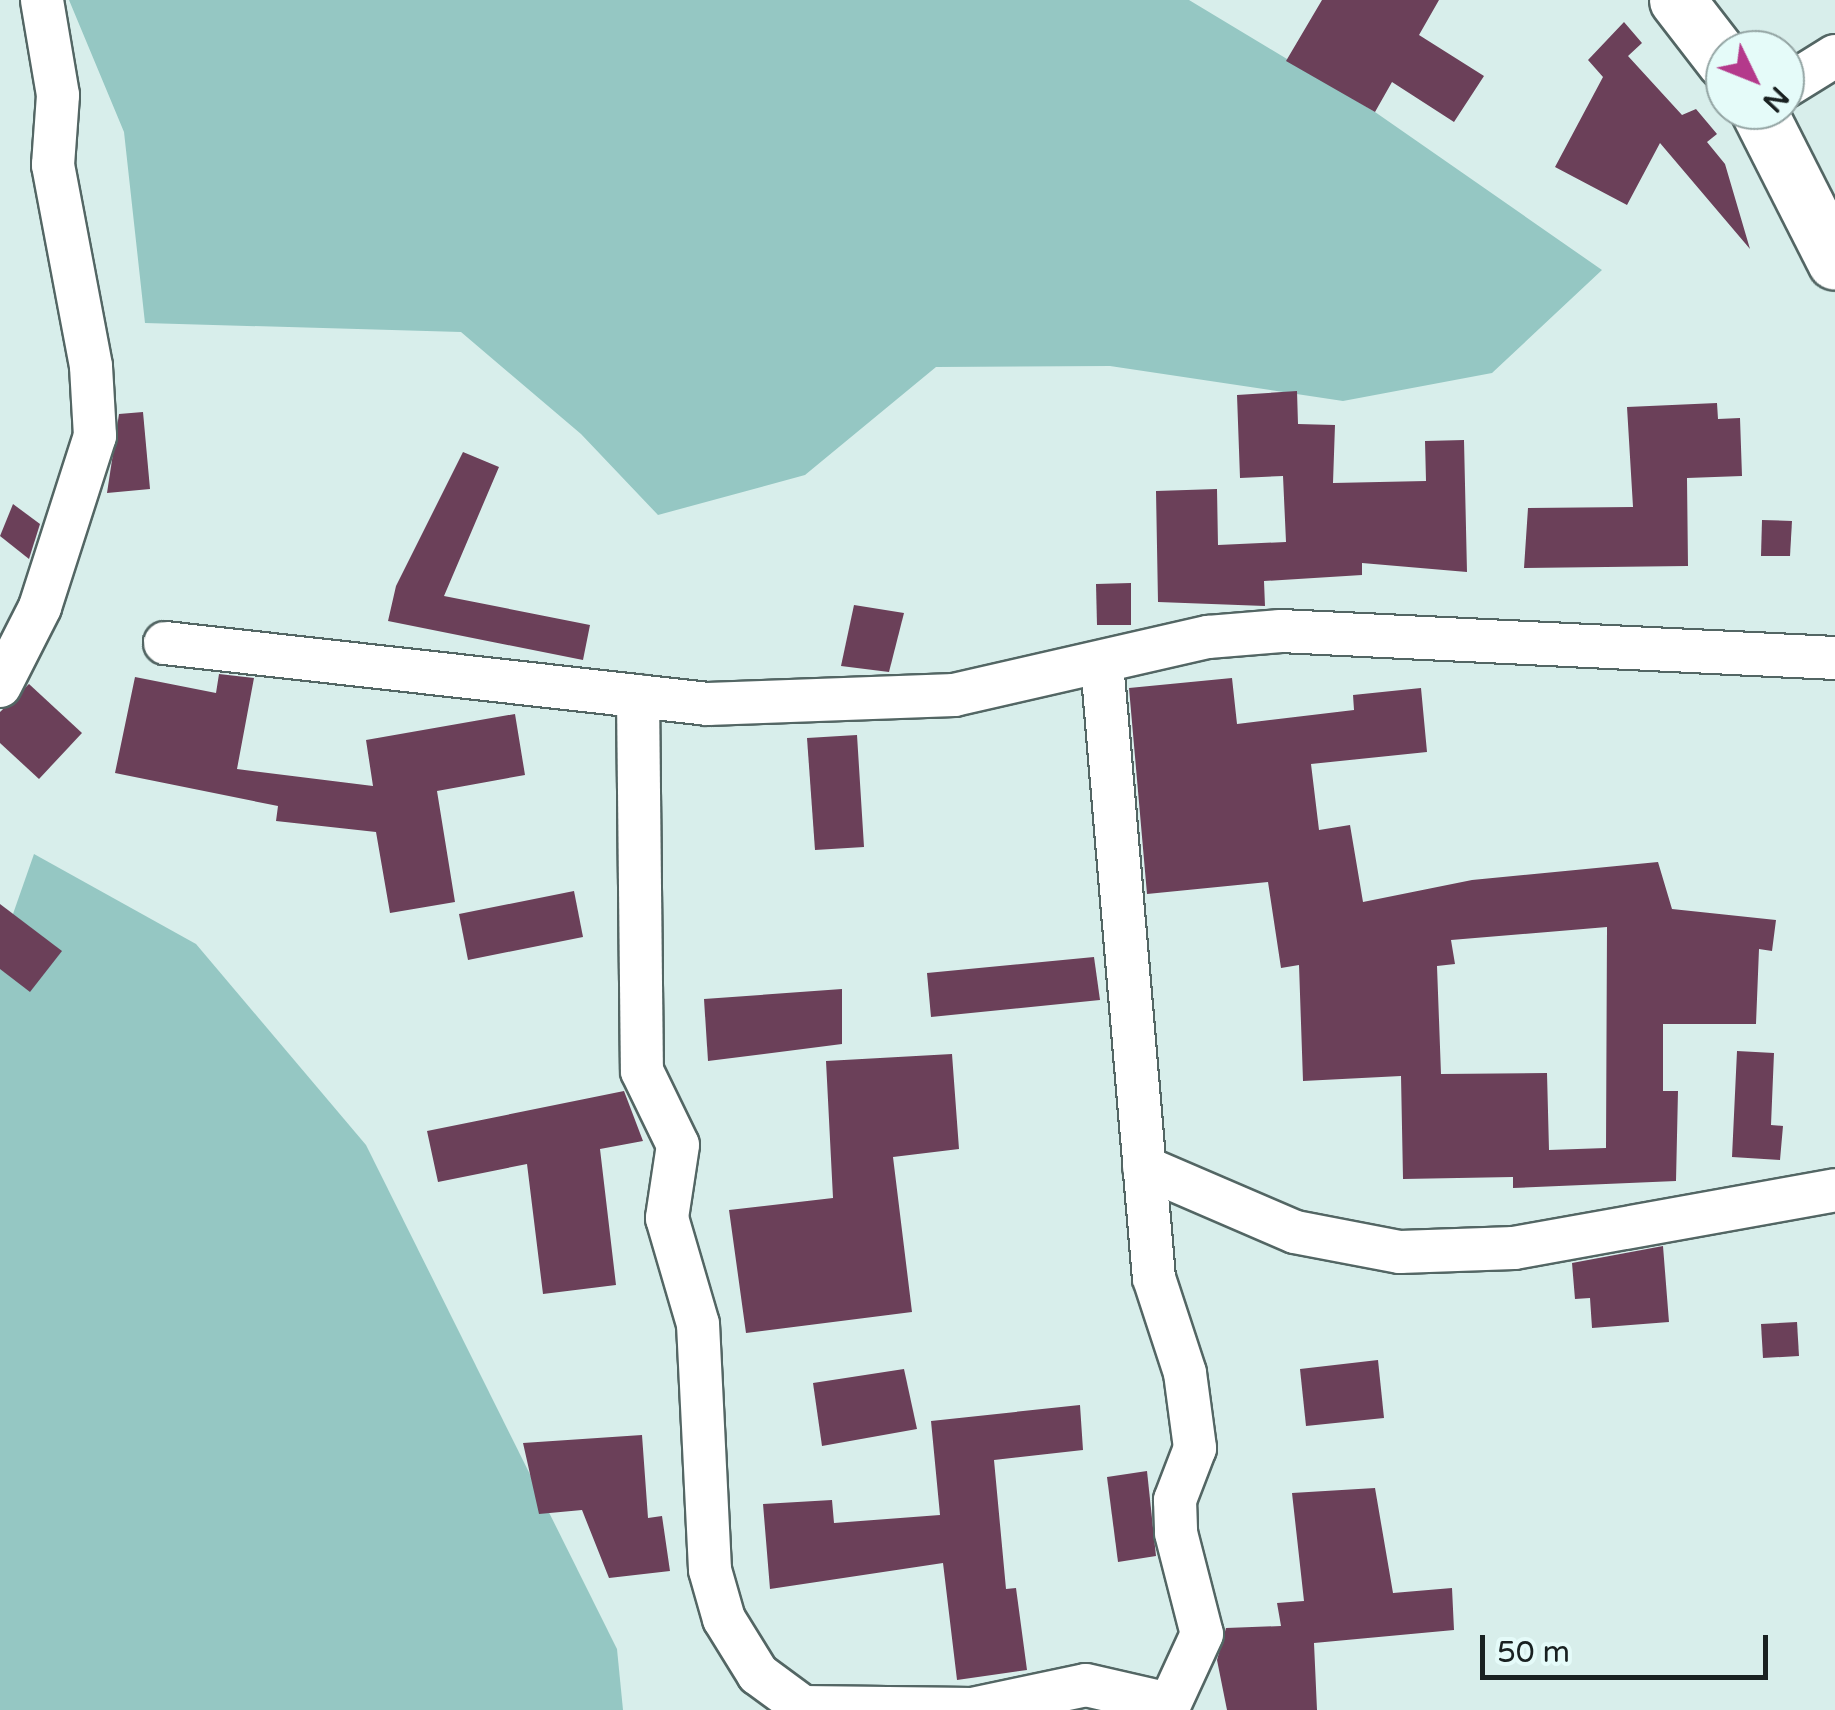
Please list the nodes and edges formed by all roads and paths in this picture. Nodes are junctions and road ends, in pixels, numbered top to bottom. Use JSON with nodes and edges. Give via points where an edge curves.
{"nodes":[{"id":1,"x":42,"y":0,"type":"edge"},
{"id":2,"x":1677,"y":0,"type":"edge"},
{"id":3,"x":1705,"y":36,"type":"edge"},
{"id":4,"x":1835,"y":56,"type":"edge"},
{"id":5,"x":1805,"y":75,"type":"edge"},
{"id":6,"x":1768,"y":130,"type":"edge"},
{"id":7,"x":1835,"y":262,"type":"edge"},
{"id":8,"x":165,"y":643,"type":"dead end"},
{"id":9,"x":1835,"y":658,"type":"edge"},
{"id":10,"x":1102,"y":663,"type":"junction"},
{"id":11,"x":0,"y":686,"type":"edge"},
{"id":12,"x":638,"y":696,"type":"junction"},
{"id":13,"x":1144,"y":1167,"type":"junction"},
{"id":14,"x":1835,"y":1190,"type":"edge"},
{"id":15,"x":1168,"y":1707,"type":"edge"}],
"edges":[{"from":1,"to":11,"type":"street","via":[[58,95],[53,164],[91,366],[95,436],[46,565],[40,607]]},
{"from":2,"to":3,"type":"street"},
{"from":4,"to":5,"type":"street"},
{"from":6,"to":7,"type":"street"},
{"from":8,"to":12,"type":"street"},
{"from":9,"to":10,"type":"street","via":[[1374,630],[1208,637]]},
{"from":10,"to":12,"type":"street","via":[[874,702]]},
{"from":10,"to":13,"type":"street"},
{"from":12,"to":15,"type":"street","via":[[642,1071],[678,1145],[667,1218],[698,1324],[710,1570],[724,1619],[758,1674],[804,1708],[972,1709],[1086,1686]]},
{"from":13,"to":14,"type":"street","via":[[1296,1232],[1400,1252],[1514,1248]]},
{"from":13,"to":15,"type":"street","via":[[1154,1278],[1185,1373],[1194,1448],[1175,1500],[1176,1534],[1202,1634]]}]}
